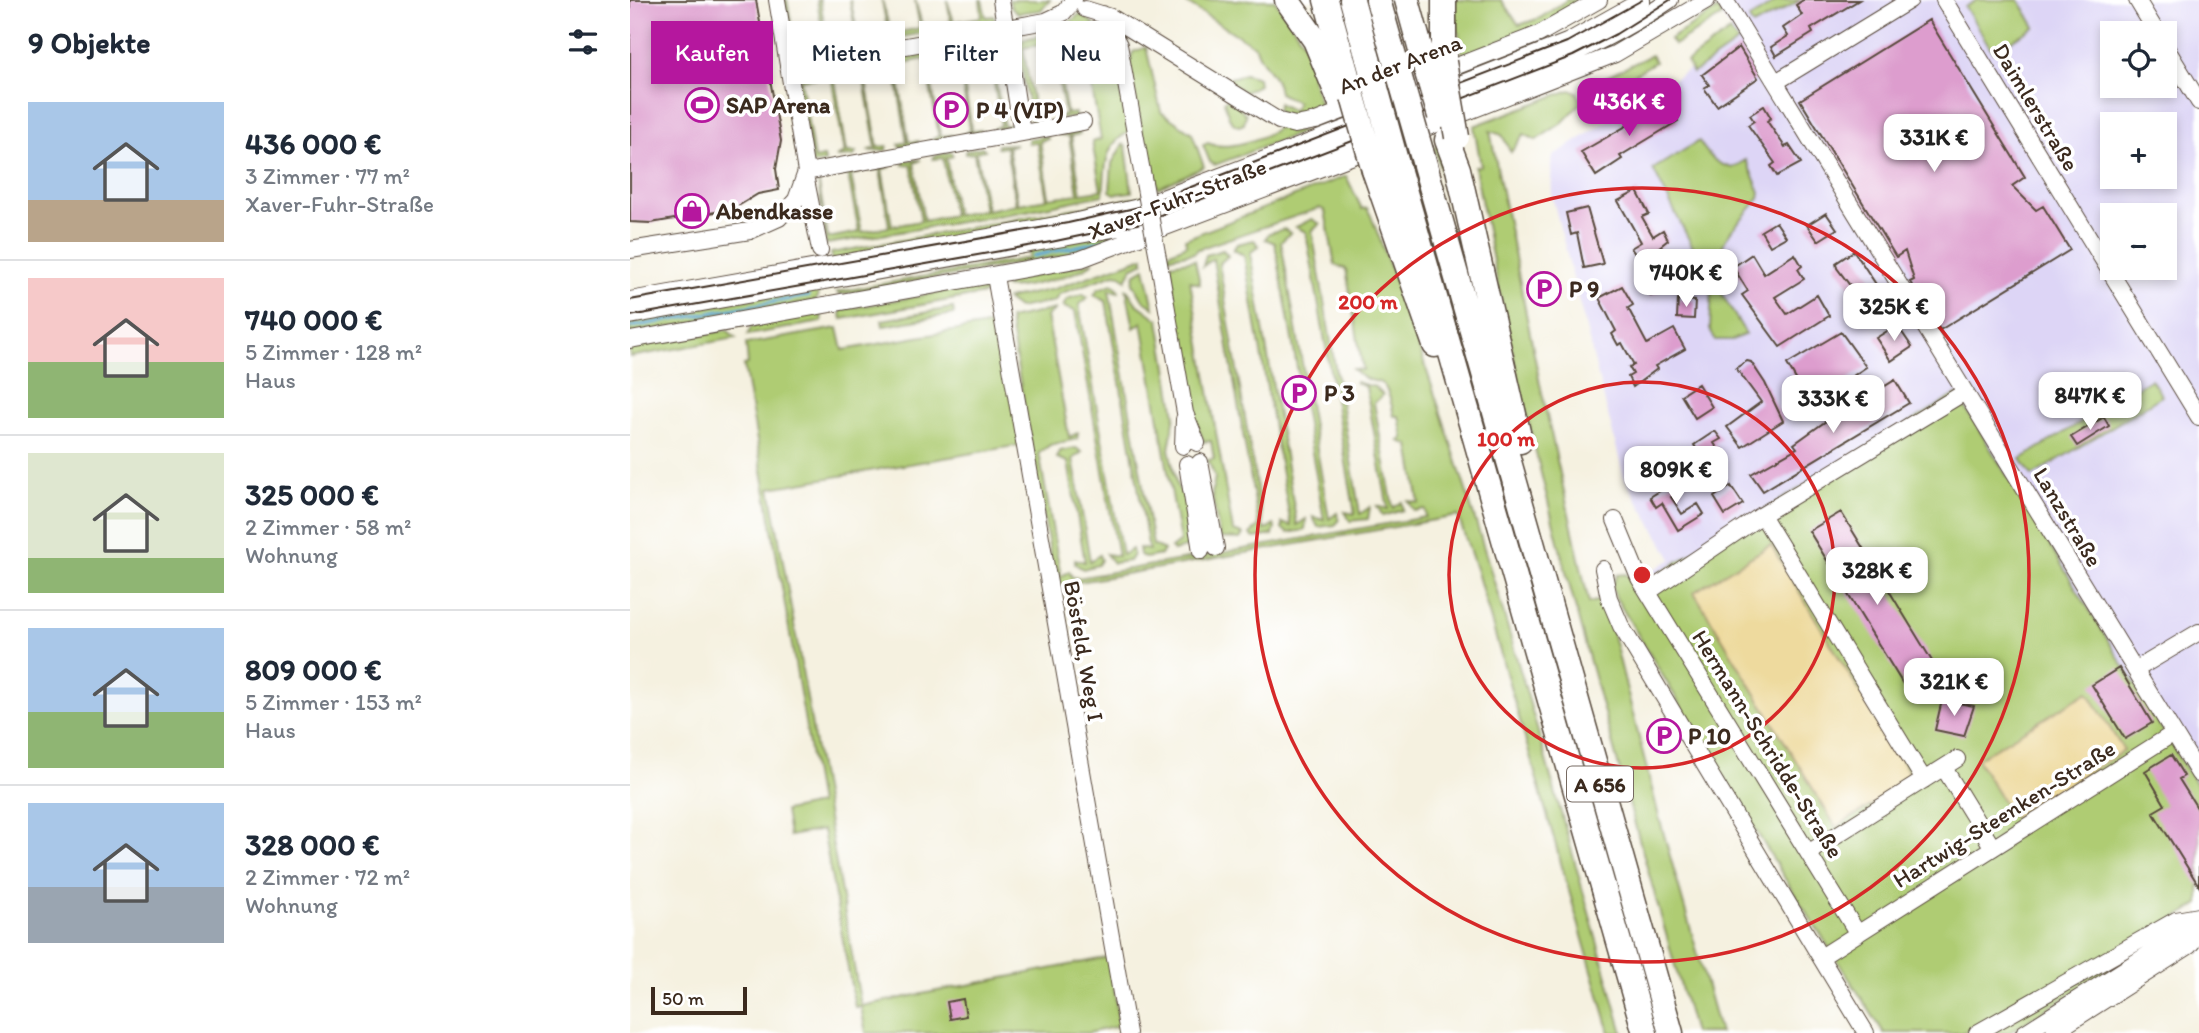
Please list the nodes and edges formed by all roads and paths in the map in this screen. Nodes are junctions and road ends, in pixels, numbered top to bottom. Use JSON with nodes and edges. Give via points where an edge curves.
{"nodes":[{"id":1,"x":777,"y":0,"type":"edge"},
{"id":2,"x":1001,"y":0,"type":"edge"},
{"id":3,"x":1056,"y":0,"type":"edge"},
{"id":4,"x":1287,"y":0,"type":"edge"},
{"id":5,"x":1326,"y":0,"type":"edge"},
{"id":6,"x":1352,"y":0,"type":"edge"},
{"id":7,"x":1378,"y":0,"type":"edge"},
{"id":8,"x":1407,"y":0,"type":"edge"},
{"id":9,"x":1444,"y":0,"type":"edge"},
{"id":10,"x":1599,"y":0,"type":"edge"},
{"id":11,"x":1642,"y":0,"type":"edge"},
{"id":12,"x":1707,"y":0,"type":"edge"},
{"id":13,"x":1725,"y":0,"type":"edge"},
{"id":14,"x":1910,"y":0,"type":"edge"},
{"id":15,"x":1944,"y":0,"type":"edge"},
{"id":16,"x":2137,"y":0,"type":"edge"},
{"id":17,"x":1083,"y":3,"type":"edge"},
{"id":18,"x":1661,"y":3,"type":"edge"},
{"id":19,"x":1103,"y":14,"type":"junction"},
{"id":20,"x":1005,"y":21,"type":"edge"},
{"id":21,"x":1046,"y":21,"type":"joint"},
{"id":22,"x":1096,"y":21,"type":"edge"},
{"id":23,"x":1106,"y":21,"type":"edge"},
{"id":24,"x":2150,"y":21,"type":"edge"},
{"id":25,"x":1670,"y":24,"type":"junction"},
{"id":26,"x":1147,"y":39,"type":"junction"},
{"id":27,"x":1125,"y":50,"type":"edge"},
{"id":28,"x":787,"y":62,"type":"edge"},
{"id":29,"x":1435,"y":65,"type":"junction"},
{"id":30,"x":2177,"y":66,"type":"edge"},
{"id":31,"x":1125,"y":81,"type":"edge"},
{"id":32,"x":1776,"y":82,"type":"junction"},
{"id":33,"x":791,"y":84,"type":"edge"},
{"id":34,"x":1015,"y":84,"type":"edge"},
{"id":35,"x":1346,"y":99,"type":"junction"},
{"id":36,"x":2199,"y":102,"type":"edge"},
{"id":37,"x":1083,"y":122,"type":"dead end"},
{"id":38,"x":1022,"y":133,"type":"junction"},
{"id":39,"x":1379,"y":168,"type":"junction"},
{"id":40,"x":806,"y":176,"type":"junction"},
{"id":41,"x":630,"y":250,"type":"edge"},
{"id":42,"x":820,"y":250,"type":"dead end"},
{"id":43,"x":995,"y":276,"type":"junction"},
{"id":44,"x":630,"y":300,"type":"edge"},
{"id":45,"x":630,"y":316,"type":"edge"},
{"id":46,"x":630,"y":340,"type":"edge"},
{"id":47,"x":1965,"y":392,"type":"junction"},
{"id":48,"x":2199,"y":417,"type":"edge"},
{"id":49,"x":1190,"y":444,"type":"dead end"},
{"id":50,"x":1483,"y":462,"type":"junction"},
{"id":51,"x":1194,"y":463,"type":"dead end"},
{"id":52,"x":1762,"y":516,"type":"junction"},
{"id":53,"x":1615,"y":520,"type":"dead end"},
{"id":54,"x":1530,"y":535,"type":"junction"},
{"id":55,"x":1209,"y":550,"type":"dead end"},
{"id":56,"x":1603,"y":569,"type":"dead end"},
{"id":57,"x":1643,"y":585,"type":"junction"},
{"id":58,"x":2199,"y":632,"type":"edge"},
{"id":59,"x":2135,"y":670,"type":"junction"},
{"id":60,"x":2174,"y":733,"type":"junction"},
{"id":61,"x":2199,"y":774,"type":"edge"},
{"id":62,"x":1924,"y":780,"type":"junction"},
{"id":63,"x":1993,"y":848,"type":"junction"},
{"id":64,"x":1808,"y":853,"type":"junction"},
{"id":65,"x":2199,"y":916,"type":"edge"},
{"id":66,"x":2199,"y":922,"type":"edge"},
{"id":67,"x":1858,"y":934,"type":"junction"},
{"id":68,"x":2199,"y":934,"type":"edge"},
{"id":69,"x":1821,"y":957,"type":"junction"},
{"id":70,"x":1128,"y":1033,"type":"edge"},
{"id":71,"x":1645,"y":1033,"type":"edge"},
{"id":72,"x":1671,"y":1033,"type":"edge"},
{"id":73,"x":1866,"y":1033,"type":"edge"},
{"id":74,"x":1977,"y":1033,"type":"edge"},
{"id":75,"x":2024,"y":1033,"type":"edge"},
{"id":76,"x":2053,"y":1033,"type":"edge"}],
"edges":[{"from":1,"to":28,"type":"street"},
{"from":2,"to":20,"type":"street"},
{"from":3,"to":21,"type":"street"},
{"from":4,"to":35,"type":"highway","via":[[1315,40]]},
{"from":5,"to":35,"type":"highway"},
{"from":6,"to":39,"type":"highway","number":"A 656","bridge":true,"via":[[1376,88]]},
{"from":7,"to":54,"type":"highway","number":"A 656","bridge":true},
{"from":8,"to":29,"type":"highway"},
{"from":9,"to":29,"type":"highway"},
{"from":10,"to":26,"type":"street","name":"An der Arena","via":[[1539,34],[1305,125],[1279,121]]},
{"from":11,"to":44,"type":"street","via":[[1567,41],[1139,208]]},
{"from":12,"to":25,"type":"street","name":"Xaver-Fuhr-Straße"},
{"from":13,"to":32,"type":"street","name":"Lanzstraße"},
{"from":14,"to":32,"type":"street"},
{"from":15,"to":48,"type":"street","name":"Daimlerstraße"},
{"from":16,"to":24,"type":"street"},
{"from":17,"to":19,"type":"street","name":"An der Arena"},
{"from":17,"to":21,"type":"street"},
{"from":17,"to":22,"type":"street"},
{"from":18,"to":25,"type":"street"},
{"from":18,"to":45,"type":"street","via":[[1573,56],[1137,223]]},
{"from":19,"to":23,"type":"street"},
{"from":19,"to":26,"type":"street","name":"An der Arena"},
{"from":25,"to":43,"type":"street","name":"Xaver-Fuhr-Straße","via":[[1578,71],[1175,226],[1081,259]]},
{"from":26,"to":27,"type":"street"},
{"from":29,"to":54,"type":"highway","bridge":true,"via":[[1531,483]]},
{"from":30,"to":36,"type":"street"},
{"from":31,"to":49,"type":"street","bridge":true},
{"from":32,"to":47,"type":"street","name":"Lanzstraße"},
{"from":33,"to":40,"type":"street"},
{"from":34,"to":38,"type":"street"},
{"from":35,"to":39,"type":"highway"},
{"from":37,"to":38,"type":"street"},
{"from":38,"to":40,"type":"street"},
{"from":39,"to":50,"type":"highway","number":"A 656"},
{"from":39,"to":50,"type":"highway","via":[[1395,254],[1411,279],[1454,402]]},
{"from":40,"to":41,"type":"street","via":[[789,209],[767,226]]},
{"from":40,"to":42,"type":"street"},
{"from":43,"to":46,"type":"street","name":"Xaver-Fuhr-Straße"},
{"from":43,"to":70,"type":"street","name":"Bösfeld, Weg I"},
{"from":47,"to":52,"type":"street"},
{"from":47,"to":59,"type":"street","name":"Lanzstraße"},
{"from":50,"to":71,"type":"highway","number":"A 656"},
{"from":51,"to":55,"type":"street"},
{"from":52,"to":57,"type":"street"},
{"from":52,"to":62,"type":"street"},
{"from":53,"to":57,"type":"street","name":"Hermann-Schridde-Straße"},
{"from":54,"to":72,"type":"highway","number":"A 656"},
{"from":56,"to":69,"type":"street","via":[[1621,626]]},
{"from":57,"to":64,"type":"street","name":"Hermann-Schridde-Straße"},
{"from":58,"to":59,"type":"street"},
{"from":59,"to":60,"type":"street","name":"Lanzstraße"},
{"from":60,"to":61,"type":"street","name":"Lanzstraße"},
{"from":60,"to":63,"type":"street","name":"Hartwig-Steenken-Straße"},
{"from":62,"to":63,"type":"street","via":[[1950,764]]},
{"from":62,"to":64,"type":"street"},
{"from":63,"to":67,"type":"street","name":"Hartwig-Steenken-Straße"},
{"from":64,"to":67,"type":"street","name":"Hermann-Schridde-Straße"},
{"from":65,"to":74,"type":"street","via":[[2176,920]]},
{"from":66,"to":75,"type":"street"},
{"from":67,"to":69,"type":"street","name":"Hartwig-Steenken-Straße"},
{"from":68,"to":76,"type":"street","via":[[2189,946]]},
{"from":69,"to":73,"type":"street"}]}
